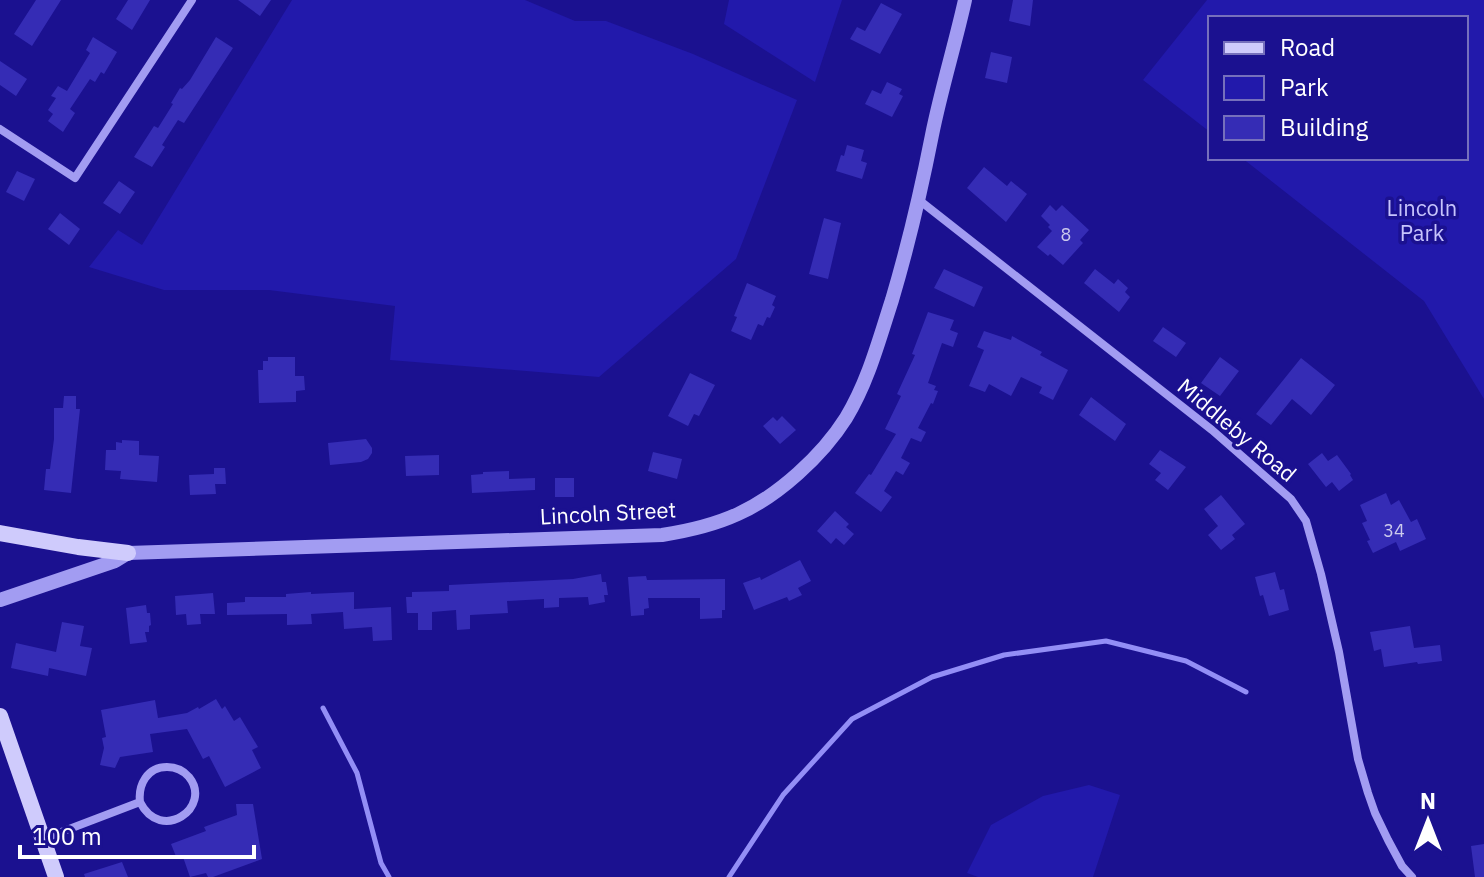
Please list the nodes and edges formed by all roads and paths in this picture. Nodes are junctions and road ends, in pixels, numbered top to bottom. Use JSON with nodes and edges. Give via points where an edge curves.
{"nodes":[{"id":1,"x":192,"y":0,"type":"edge"},
{"id":2,"x":965,"y":0,"type":"edge"},
{"id":3,"x":0,"y":129,"type":"edge"},
{"id":4,"x":919,"y":200,"type":"junction"},
{"id":5,"x":0,"y":533,"type":"edge"},
{"id":6,"x":128,"y":553,"type":"junction"},
{"id":7,"x":0,"y":600,"type":"edge"},
{"id":8,"x":0,"y":716,"type":"edge"},
{"id":9,"x":140,"y":802,"type":"junction"},
{"id":10,"x":43,"y":839,"type":"junction"},
{"id":11,"x":56,"y":877,"type":"edge"},
{"id":12,"x":1412,"y":877,"type":"edge"}],
"edges":[{"from":1,"to":3,"type":"street","via":[[75,178]]},
{"from":2,"to":4,"type":"street","name":"Lincoln Street"},
{"from":4,"to":6,"type":"street","name":"Lincoln Street","via":[[873,358],[846,418],[786,483],[739,514],[662,535]]},
{"from":4,"to":12,"type":"street","name":"Middleby Road","via":[[1212,430],[1291,499],[1306,521],[1321,574],[1371,804]]},
{"from":5,"to":6,"type":"main road"},
{"from":6,"to":7,"type":"street","name":"Lincoln Street"},
{"from":8,"to":10,"type":"main road"},
{"from":9,"to":9,"type":"street","via":[[146,776],[162,767],[179,769],[195,791],[190,809],[177,820],[159,821]]},
{"from":9,"to":10,"type":"street"},
{"from":10,"to":11,"type":"main road"}]}
